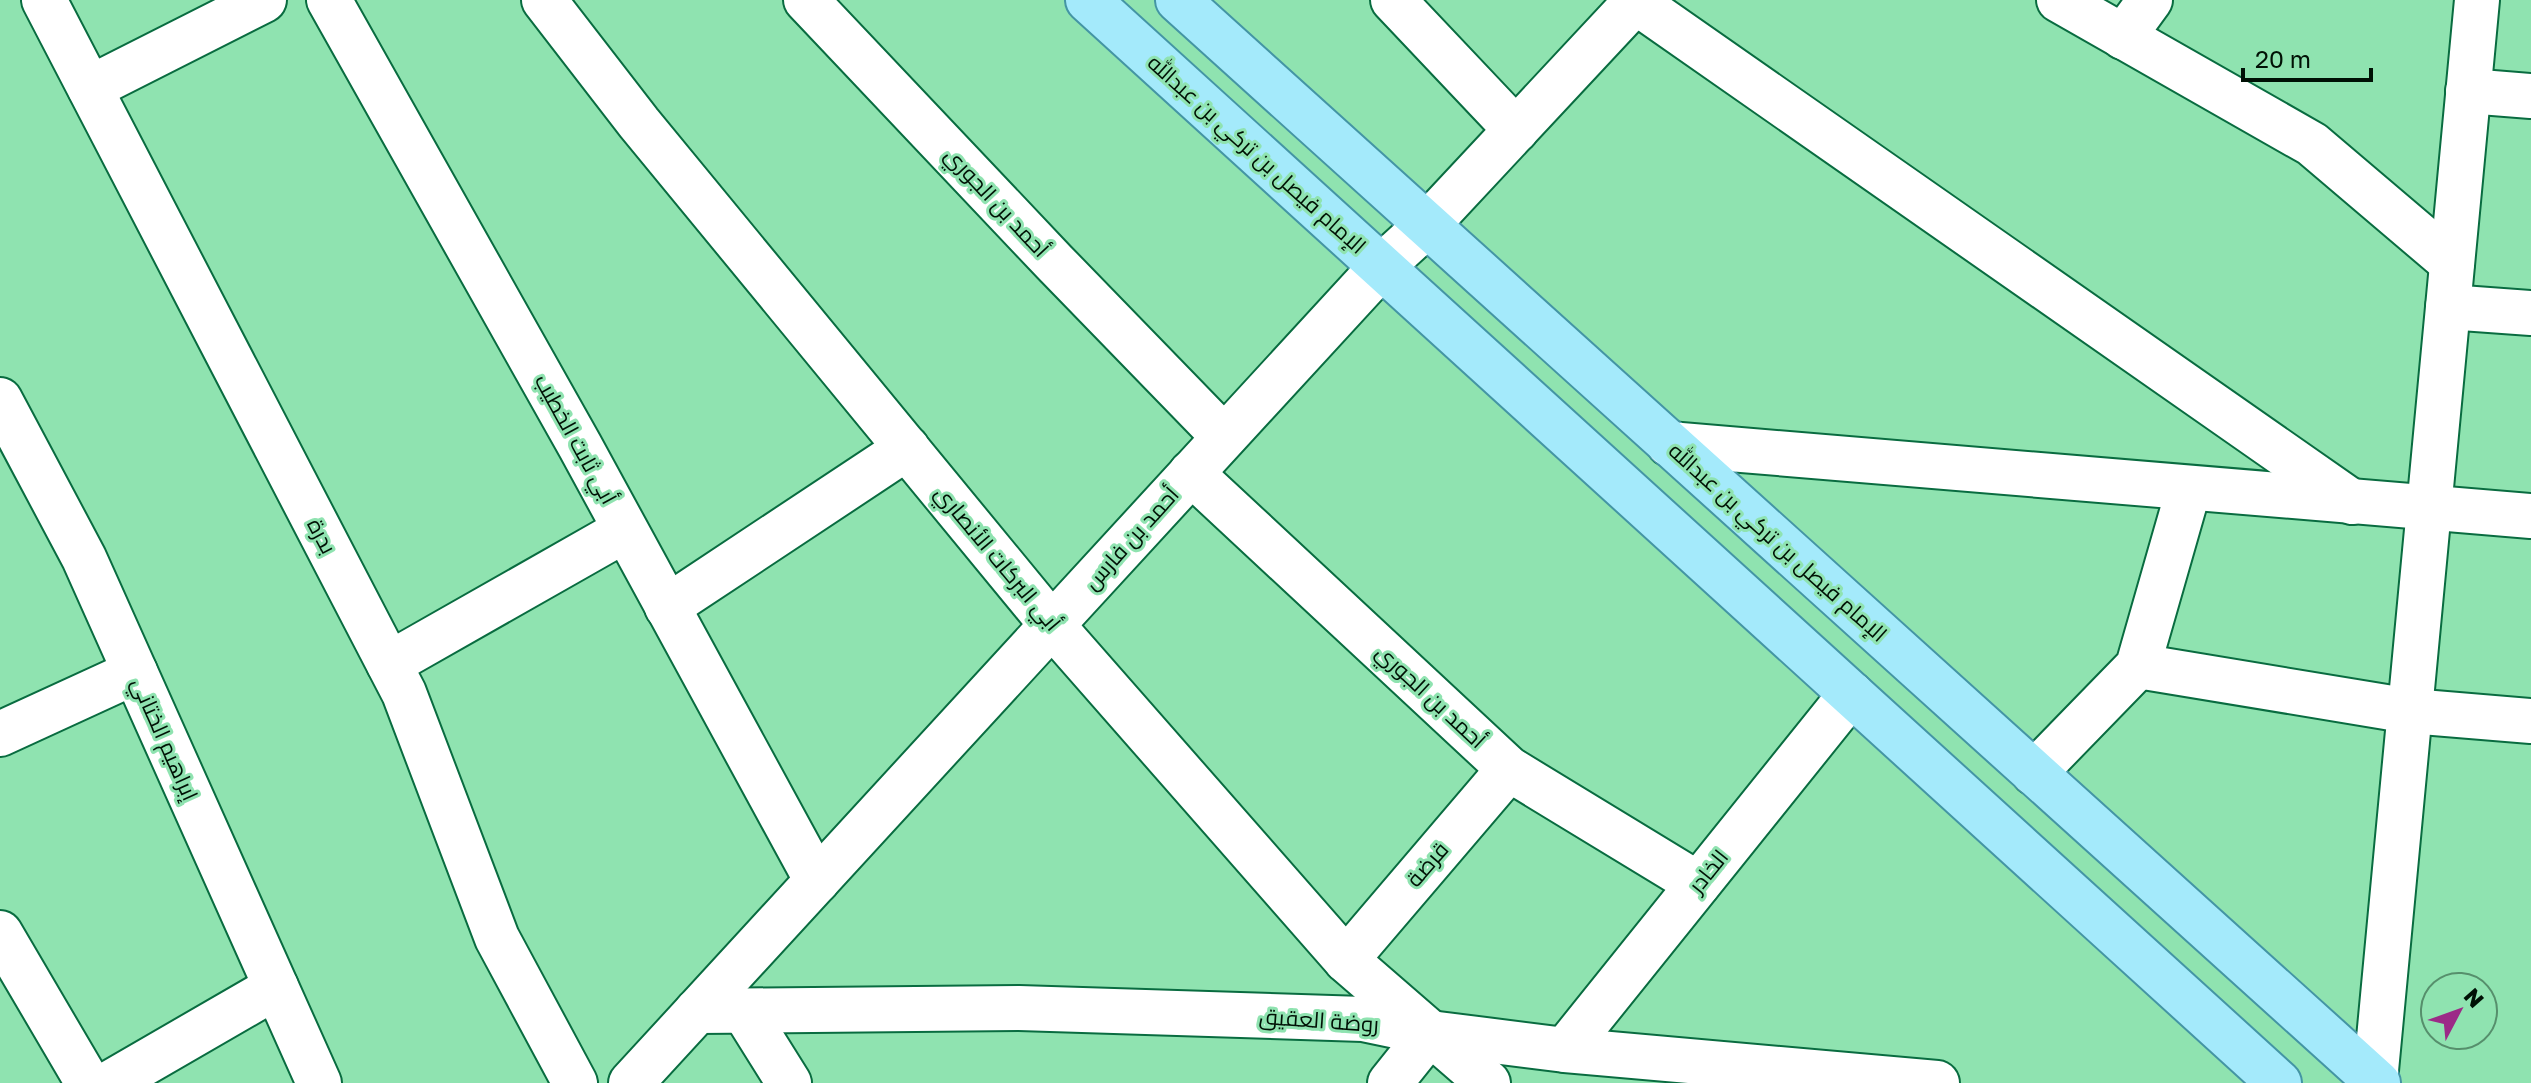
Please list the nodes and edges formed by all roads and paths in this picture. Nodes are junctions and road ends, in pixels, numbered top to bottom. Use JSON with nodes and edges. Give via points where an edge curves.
{"nodes":[{"id":1,"x":44,"y":0,"type":"edge"},
{"id":2,"x":264,"y":0,"type":"edge"},
{"id":3,"x":329,"y":0,"type":"edge"},
{"id":4,"x":544,"y":0,"type":"edge"},
{"id":5,"x":806,"y":0,"type":"edge"},
{"id":6,"x":1088,"y":0,"type":"edge"},
{"id":7,"x":1178,"y":0,"type":"edge"},
{"id":8,"x":1393,"y":0,"type":"edge"},
{"id":9,"x":2059,"y":0,"type":"edge"},
{"id":10,"x":2150,"y":0,"type":"edge"},
{"id":11,"x":2477,"y":0,"type":"edge"},
{"id":12,"x":1636,"y":1,"type":"edge"},
{"id":13,"x":2123,"y":37,"type":"junction"},
{"id":14,"x":90,"y":88,"type":"junction"},
{"id":15,"x":2468,"y":91,"type":"junction"},
{"id":16,"x":2531,"y":96,"type":"edge"},
{"id":17,"x":1516,"y":130,"type":"junction"},
{"id":18,"x":1427,"y":225,"type":"junction"},
{"id":19,"x":2452,"y":263,"type":"junction"},
{"id":20,"x":1381,"y":267,"type":"junction"},
{"id":21,"x":2448,"y":307,"type":"junction"},
{"id":22,"x":2531,"y":313,"type":"edge"},
{"id":23,"x":0,"y":400,"type":"edge"},
{"id":24,"x":1224,"y":437,"type":"junction"},
{"id":25,"x":1669,"y":444,"type":"junction"},
{"id":26,"x":907,"y":448,"type":"junction"},
{"id":27,"x":1191,"y":473,"type":"junction"},
{"id":28,"x":2189,"y":488,"type":"junction"},
{"id":29,"x":2352,"y":502,"type":"junction"},
{"id":30,"x":2429,"y":509,"type":"junction"},
{"id":31,"x":2531,"y":516,"type":"edge"},
{"id":32,"x":625,"y":530,"type":"junction"},
{"id":33,"x":667,"y":607,"type":"junction"},
{"id":34,"x":1052,"y":625,"type":"junction"},
{"id":35,"x":389,"y":664,"type":"junction"},
{"id":36,"x":2138,"y":666,"type":"junction"},
{"id":37,"x":135,"y":672,"type":"junction"},
{"id":38,"x":1851,"y":694,"type":"junction"},
{"id":39,"x":2410,"y":711,"type":"junction"},
{"id":40,"x":2531,"y":721,"type":"edge"},
{"id":41,"x":0,"y":734,"type":"edge"},
{"id":42,"x":1509,"y":769,"type":"junction"},
{"id":43,"x":2034,"y":773,"type":"junction"},
{"id":44,"x":817,"y":881,"type":"junction"},
{"id":45,"x":1698,"y":884,"type":"junction"},
{"id":46,"x":0,"y":933,"type":"edge"},
{"id":47,"x":1346,"y":960,"type":"junction"},
{"id":48,"x":276,"y":987,"type":"junction"},
{"id":49,"x":697,"y":1011,"type":"junction"},
{"id":50,"x":744,"y":1011,"type":"junction"},
{"id":51,"x":1430,"y":1033,"type":"junction"},
{"id":52,"x":1565,"y":1050,"type":"junction"},
{"id":53,"x":2376,"y":1082,"type":"edge"},
{"id":54,"x":88,"y":1083,"type":"edge"},
{"id":55,"x":110,"y":1083,"type":"edge"},
{"id":56,"x":319,"y":1083,"type":"edge"},
{"id":57,"x":575,"y":1083,"type":"edge"},
{"id":58,"x":631,"y":1083,"type":"edge"},
{"id":59,"x":789,"y":1083,"type":"edge"},
{"id":60,"x":1390,"y":1083,"type":"edge"},
{"id":61,"x":1488,"y":1083,"type":"edge"},
{"id":62,"x":1937,"y":1083,"type":"edge"},
{"id":63,"x":2279,"y":1083,"type":"edge"}],
"edges":[{"from":1,"to":14,"type":"street","name":"بدرة"},
{"from":2,"to":14,"type":"street"},
{"from":3,"to":32,"type":"street","name":"أبي ثابت الخطيب"},
{"from":4,"to":26,"type":"street","name":"أبي البركات الأنصاري"},
{"from":5,"to":24,"type":"street","name":"أحمد بن الجوري"},
{"from":6,"to":20,"type":"main road","name":"الإمام فيصل بن تركي بن عبدالله"},
{"from":7,"to":18,"type":"main road","name":"الإمام فيصل بن تركي بن عبدالله"},
{"from":8,"to":17,"type":"street"},
{"from":9,"to":13,"type":"street"},
{"from":10,"to":13,"type":"street"},
{"from":11,"to":15,"type":"street"},
{"from":12,"to":17,"type":"street","name":"أحمد بن فارس"},
{"from":12,"to":29,"type":"street"},
{"from":13,"to":19,"type":"street","via":[[2312,144]]},
{"from":14,"to":35,"type":"street","name":"بدرة"},
{"from":15,"to":16,"type":"street"},
{"from":15,"to":19,"type":"street"},
{"from":17,"to":18,"type":"street","name":"أحمد بن فارس"},
{"from":18,"to":20,"type":"street","name":"أحمد بن فارس"},
{"from":18,"to":25,"type":"main road","name":"الإمام فيصل بن تركي بن عبدالله"},
{"from":19,"to":21,"type":"street"},
{"from":20,"to":24,"type":"street","name":"أحمد بن فارس"},
{"from":20,"to":38,"type":"main road","name":"الإمام فيصل بن تركي بن عبدالله"},
{"from":21,"to":22,"type":"street"},
{"from":21,"to":30,"type":"street"},
{"from":23,"to":37,"type":"street","name":"إبراهيم الختاني","via":[[84,558]]},
{"from":24,"to":27,"type":"street","name":"أحمد بن فارس"},
{"from":25,"to":28,"type":"street"},
{"from":25,"to":43,"type":"main road","name":"الإمام فيصل بن تركي بن عبدالله"},
{"from":26,"to":33,"type":"street"},
{"from":26,"to":34,"type":"street","name":"أبي البركات الأنصاري"},
{"from":27,"to":34,"type":"street","name":"أحمد بن فارس"},
{"from":27,"to":42,"type":"street","name":"أحمد بن الجوري"},
{"from":28,"to":29,"type":"street"},
{"from":28,"to":36,"type":"street"},
{"from":29,"to":30,"type":"street"},
{"from":30,"to":31,"type":"street"},
{"from":30,"to":39,"type":"street"},
{"from":32,"to":33,"type":"street","name":"أبي ثابت الخطيب"},
{"from":32,"to":35,"type":"street"},
{"from":33,"to":44,"type":"street","name":"أبي ثابت الخطيب"},
{"from":34,"to":44,"type":"street","name":"أحمد بن فارس"},
{"from":34,"to":47,"type":"street","name":"أبي البركات الأنصاري"},
{"from":35,"to":57,"type":"street","name":"بدرة","via":[[497,938]]},
{"from":36,"to":39,"type":"street"},
{"from":36,"to":43,"type":"street"},
{"from":37,"to":41,"type":"street"},
{"from":37,"to":48,"type":"street","name":"إبراهيم الختاني"},
{"from":38,"to":45,"type":"street","name":"الخادر"},
{"from":38,"to":63,"type":"main road","name":"الإمام فيصل بن تركي بن عبدالله"},
{"from":39,"to":40,"type":"street"},
{"from":39,"to":53,"type":"street"},
{"from":42,"to":45,"type":"street","name":"أحمد بن الجوري"},
{"from":42,"to":47,"type":"street","name":"قرضة"},
{"from":43,"to":53,"type":"main road","name":"الإمام فيصل بن تركي بن عبدالله"},
{"from":44,"to":49,"type":"street","name":"أحمد بن فارس"},
{"from":45,"to":52,"type":"street","name":"الخادر"},
{"from":46,"to":54,"type":"street"},
{"from":47,"to":51,"type":"street","name":"أبي البركات الأنصاري"},
{"from":48,"to":55,"type":"street"},
{"from":48,"to":56,"type":"street","name":"إبراهيم الختاني"},
{"from":49,"to":50,"type":"street","name":"روضة العقيق"},
{"from":49,"to":58,"type":"street","name":"أحمد بن فارس"},
{"from":50,"to":51,"type":"street","name":"روضة العقيق","via":[[1019,1008],[1348,1018]]},
{"from":50,"to":59,"type":"street"},
{"from":51,"to":52,"type":"street","name":"روضة العقيق"},
{"from":51,"to":60,"type":"street"},
{"from":51,"to":61,"type":"street","name":"أبي البركات الأنصاري"},
{"from":52,"to":62,"type":"street","name":"روضة العقيق"}]}
